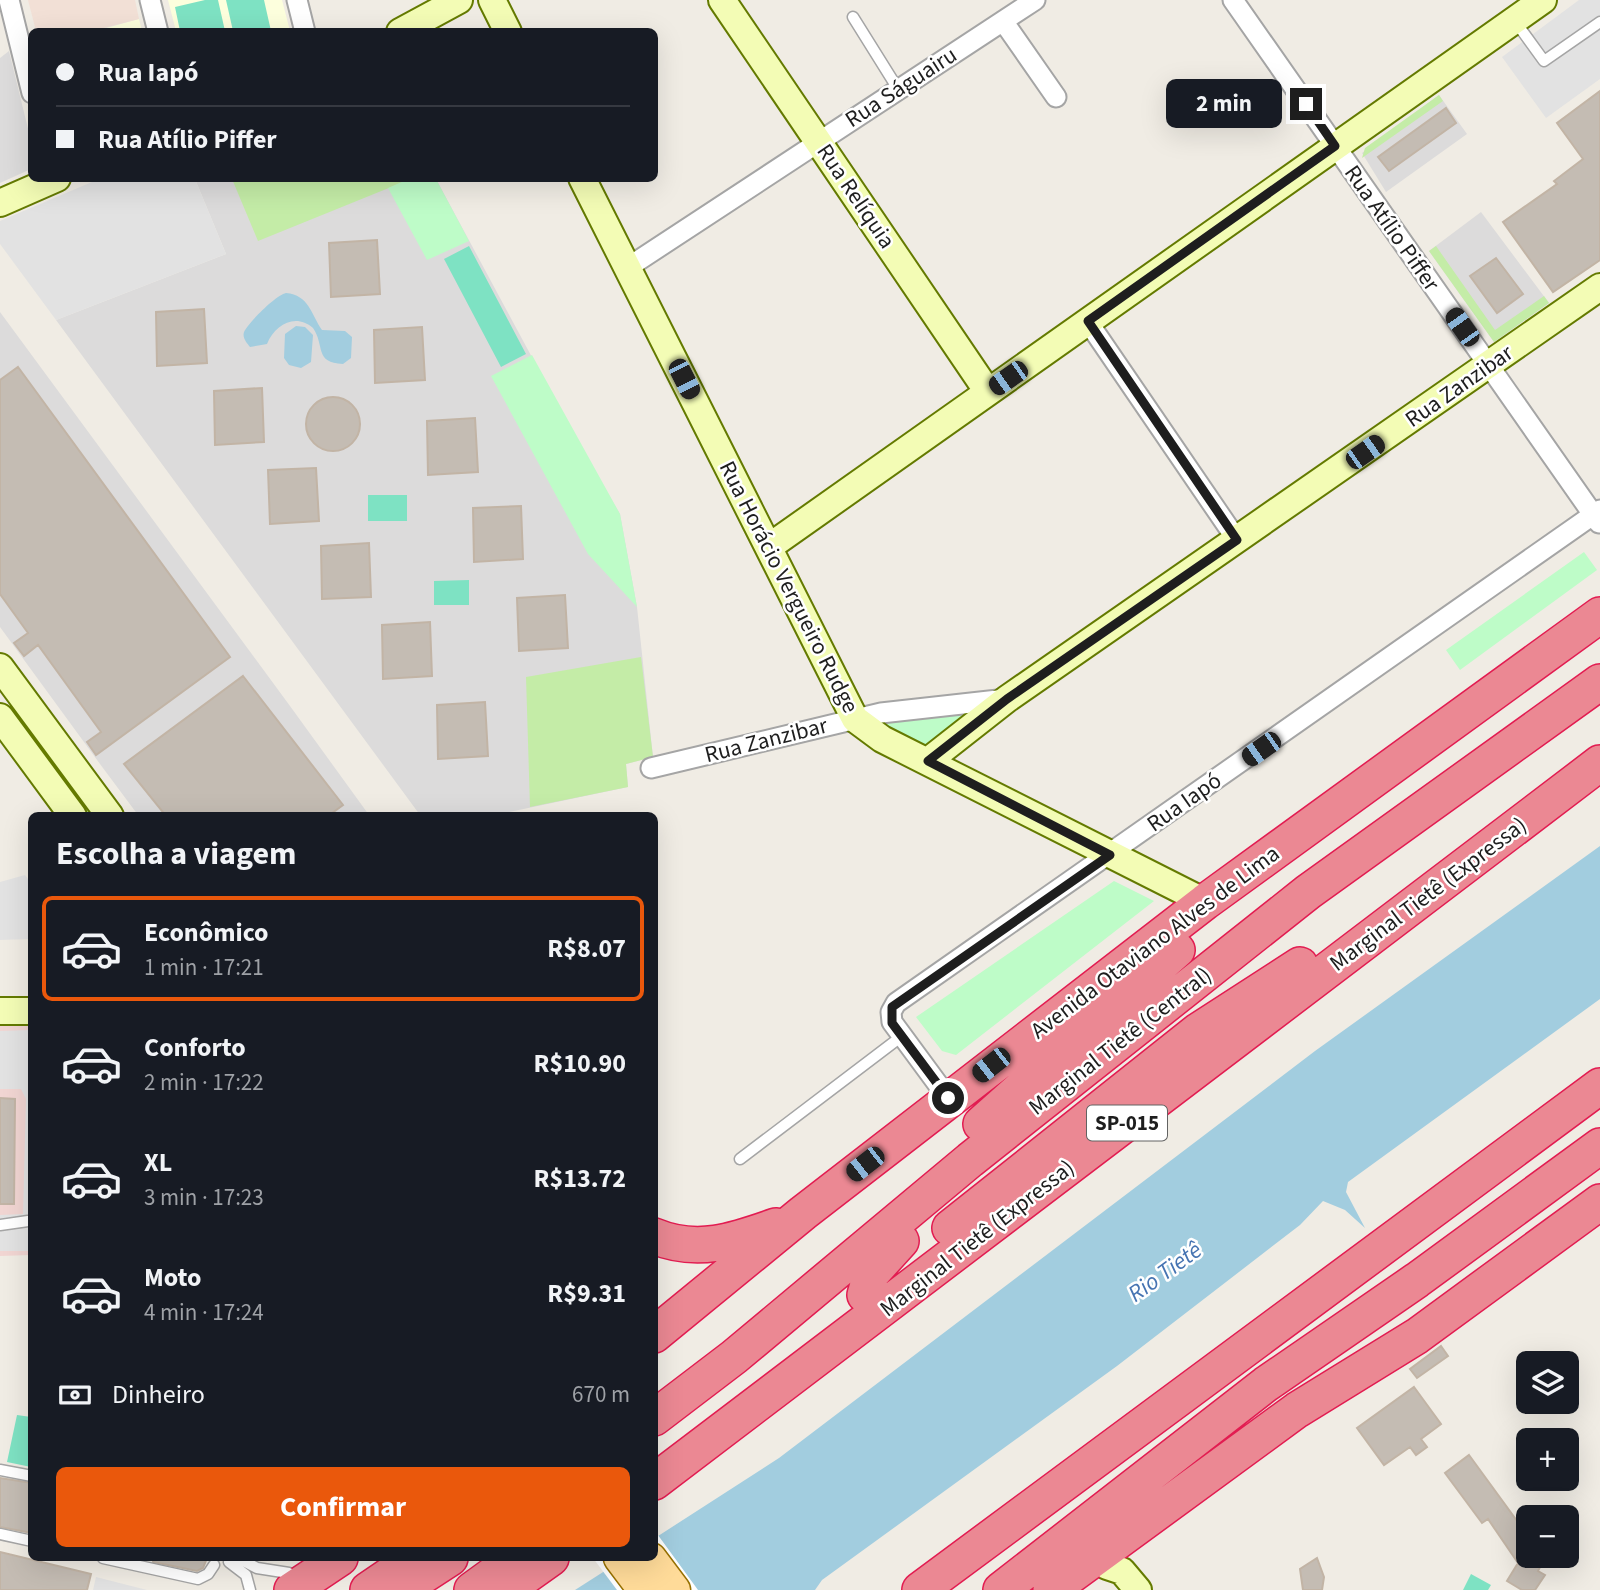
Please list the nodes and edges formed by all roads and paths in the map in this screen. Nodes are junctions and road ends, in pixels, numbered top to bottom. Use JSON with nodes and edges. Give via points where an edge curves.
{"nodes":[{"id":1,"x":9,"y":0,"type":"edge"},
{"id":2,"x":150,"y":0,"type":"edge"},
{"id":3,"x":297,"y":0,"type":"edge"},
{"id":4,"x":459,"y":0,"type":"edge"},
{"id":5,"x":492,"y":0,"type":"edge"},
{"id":6,"x":722,"y":0,"type":"edge"},
{"id":7,"x":1035,"y":0,"type":"edge"},
{"id":8,"x":1233,"y":0,"type":"edge"},
{"id":9,"x":1543,"y":0,"type":"edge"},
{"id":10,"x":853,"y":17,"type":"dead end"},
{"id":11,"x":1514,"y":20,"type":"junction"},
{"id":12,"x":1003,"y":21,"type":"junction"},
{"id":13,"x":1600,"y":22,"type":"edge"},
{"id":14,"x":157,"y":28,"type":"edge"},
{"id":15,"x":304,"y":28,"type":"edge"},
{"id":16,"x":407,"y":28,"type":"edge"},
{"id":17,"x":506,"y":28,"type":"edge"},
{"id":18,"x":28,"y":77,"type":"edge"},
{"id":19,"x":898,"y":89,"type":"junction"},
{"id":20,"x":1056,"y":97,"type":"dead end"},
{"id":21,"x":818,"y":141,"type":"junction"},
{"id":22,"x":1335,"y":146,"type":"junction"},
{"id":23,"x":47,"y":182,"type":"edge"},
{"id":24,"x":584,"y":182,"type":"edge"},
{"id":25,"x":0,"y":203,"type":"edge"},
{"id":26,"x":627,"y":268,"type":"junction"},
{"id":27,"x":1600,"y":287,"type":"edge"},
{"id":28,"x":1088,"y":321,"type":"junction"},
{"id":29,"x":1489,"y":366,"type":"junction"},
{"id":30,"x":988,"y":392,"type":"junction"},
{"id":31,"x":1598,"y":516,"type":"edge"},
{"id":32,"x":1237,"y":540,"type":"junction"},
{"id":33,"x":769,"y":547,"type":"junction"},
{"id":34,"x":1600,"y":615,"type":"edge"},
{"id":35,"x":0,"y":667,"type":"edge"},
{"id":36,"x":1600,"y":682,"type":"edge"},
{"id":37,"x":1007,"y":699,"type":"junction"},
{"id":38,"x":0,"y":718,"type":"edge"},
{"id":39,"x":855,"y":719,"type":"junction"},
{"id":40,"x":928,"y":761,"type":"junction"},
{"id":41,"x":1600,"y":763,"type":"edge"},
{"id":42,"x":651,"y":768,"type":"dead end"},
{"id":43,"x":69,"y":812,"type":"edge"},
{"id":44,"x":107,"y":812,"type":"edge"},
{"id":45,"x":1406,"y":822,"type":"junction"},
{"id":46,"x":1277,"y":852,"type":"junction"},
{"id":47,"x":1110,"y":855,"type":"junction"},
{"id":48,"x":1430,"y":892,"type":"junction"},
{"id":49,"x":1205,"y":902,"type":"junction"},
{"id":50,"x":0,"y":1011,"type":"edge"},
{"id":51,"x":28,"y":1011,"type":"edge"},
{"id":52,"x":902,"y":1036,"type":"junction"},
{"id":53,"x":1600,"y":1086,"type":"edge"},
{"id":54,"x":948,"y":1098,"type":"junction"},
{"id":55,"x":1600,"y":1146,"type":"edge"},
{"id":56,"x":740,"y":1159,"type":"dead end"},
{"id":57,"x":1600,"y":1202,"type":"edge"},
{"id":58,"x":803,"y":1213,"type":"junction"},
{"id":59,"x":28,"y":1221,"type":"dead end"},
{"id":60,"x":0,"y":1225,"type":"edge"},
{"id":61,"x":658,"y":1238,"type":"edge"},
{"id":62,"x":865,"y":1295,"type":"junction"},
{"id":63,"x":658,"y":1332,"type":"edge"},
{"id":64,"x":658,"y":1385,"type":"edge"},
{"id":65,"x":658,"y":1415,"type":"edge"},
{"id":66,"x":658,"y":1452,"type":"edge"},
{"id":67,"x":0,"y":1470,"type":"edge"},
{"id":68,"x":28,"y":1475,"type":"edge"},
{"id":69,"x":658,"y":1479,"type":"edge"},
{"id":70,"x":1143,"y":1522,"type":"junction"},
{"id":71,"x":0,"y":1534,"type":"edge"},
{"id":72,"x":28,"y":1540,"type":"edge"},
{"id":73,"x":117,"y":1561,"type":"edge"},
{"id":74,"x":229,"y":1561,"type":"edge"},
{"id":75,"x":234,"y":1561,"type":"edge"},
{"id":76,"x":237,"y":1561,"type":"edge"},
{"id":77,"x":332,"y":1561,"type":"edge"},
{"id":78,"x":411,"y":1561,"type":"edge"},
{"id":79,"x":445,"y":1561,"type":"edge"},
{"id":80,"x":512,"y":1561,"type":"edge"},
{"id":81,"x":547,"y":1561,"type":"edge"},
{"id":82,"x":621,"y":1561,"type":"edge"},
{"id":83,"x":653,"y":1561,"type":"edge"},
{"id":84,"x":289,"y":1578,"type":"edge"},
{"id":85,"x":1100,"y":1578,"type":"edge"},
{"id":86,"x":250,"y":1590,"type":"edge"},
{"id":87,"x":368,"y":1590,"type":"edge"},
{"id":88,"x":401,"y":1590,"type":"edge"},
{"id":89,"x":472,"y":1590,"type":"edge"},
{"id":90,"x":506,"y":1590,"type":"edge"},
{"id":91,"x":643,"y":1590,"type":"edge"},
{"id":92,"x":675,"y":1590,"type":"edge"},
{"id":93,"x":920,"y":1590,"type":"edge"},
{"id":94,"x":1001,"y":1590,"type":"edge"},
{"id":95,"x":1051,"y":1590,"type":"edge"},
{"id":96,"x":1139,"y":1590,"type":"edge"}],
"edges":[{"from":1,"to":18,"type":"street"},
{"from":2,"to":14,"type":"street"},
{"from":3,"to":15,"type":"street"},
{"from":4,"to":16,"type":"street"},
{"from":5,"to":17,"type":"street"},
{"from":6,"to":21,"type":"street","name":"Rua Relíquia"},
{"from":7,"to":12,"type":"street","name":"Rua Ságuairu"},
{"from":8,"to":22,"type":"street","name":"Rua Atílio Piffer"},
{"from":9,"to":11,"type":"street"},
{"from":10,"to":19,"type":"lane"},
{"from":11,"to":13,"type":"lane","via":[[1544,61]]},
{"from":11,"to":22,"type":"street"},
{"from":12,"to":19,"type":"street","name":"Rua Ságuairu"},
{"from":12,"to":20,"type":"street"},
{"from":19,"to":21,"type":"street","name":"Rua Ságuairu"},
{"from":21,"to":26,"type":"street","name":"Rua Ságuairu"},
{"from":21,"to":30,"type":"street","name":"Rua Relíquia"},
{"from":22,"to":28,"type":"street"},
{"from":22,"to":29,"type":"street","name":"Rua Atílio Piffer"},
{"from":23,"to":25,"type":"street"},
{"from":24,"to":26,"type":"street","name":"Rua Horácio Vergueiro Rudge"},
{"from":26,"to":33,"type":"street","name":"Rua Horácio Vergueiro Rudge"},
{"from":27,"to":29,"type":"street","name":"Rua Zanzibar"},
{"from":28,"to":30,"type":"street"},
{"from":28,"to":32,"type":"street"},
{"from":29,"to":31,"type":"street","name":"Rua Atílio Piffer"},
{"from":29,"to":32,"type":"street","name":"Rua Zanzibar"},
{"from":30,"to":33,"type":"street"},
{"from":31,"to":47,"type":"street","name":"Rua Iapó"},
{"from":32,"to":37,"type":"street","name":"Rua Zanzibar"},
{"from":33,"to":39,"type":"street","name":"Rua Horácio Vergueiro Rudge"},
{"from":34,"to":46,"type":"highway","name":"Avenida Otaviano Alves de Lima"},
{"from":35,"to":44,"type":"street"},
{"from":36,"to":45,"type":"highway","name":"Marginal Tietê (Central)"},
{"from":37,"to":39,"type":"street","name":"Rua Zanzibar"},
{"from":37,"to":40,"type":"street","name":"Rua Zanzibar"},
{"from":38,"to":43,"type":"street"},
{"from":39,"to":40,"type":"street","name":"Rua Horácio Vergueiro Rudge","via":[[882,739]]},
{"from":39,"to":42,"type":"street","name":"Rua Zanzibar"},
{"from":40,"to":47,"type":"street","name":"Rua Horácio Vergueiro Rudge"},
{"from":41,"to":48,"type":"highway","name":"Marginal Tietê (Expressa)","number":"SP-015"},
{"from":45,"to":62,"type":"highway","via":[[1344,888],[932,1212],[870,1274]]},
{"from":45,"to":65,"type":"highway","name":"Marginal Tietê (Central)","via":[[1308,892],[1087,1067]]},
{"from":46,"to":49,"type":"highway","name":"Avenida Otaviano Alves de Lima"},
{"from":46,"to":64,"type":"highway","via":[[1181,946],[812,1274],[758,1318]]},
{"from":47,"to":49,"type":"street","name":"Rua Horácio Vergueiro Rudge"},
{"from":47,"to":52,"type":"street","name":"Rua Iapó","via":[[896,1003],[890,1017]]},
{"from":48,"to":62,"type":"highway","number":"SP-015","via":[[1396,903],[1198,1031]]},
{"from":48,"to":69,"type":"highway","name":"Marginal Tietê (Expressa)","number":"SP-015"},
{"from":49,"to":54,"type":"highway","name":"Avenida Otaviano Alves de Lima"},
{"from":50,"to":51,"type":"street"},
{"from":52,"to":54,"type":"street","name":"Rua Iapó"},
{"from":52,"to":56,"type":"lane"},
{"from":53,"to":93,"type":"highway"},
{"from":54,"to":58,"type":"highway","name":"Avenida Otaviano Alves de Lima"},
{"from":55,"to":94,"type":"highway","via":[[1418,1280],[1266,1384]]},
{"from":57,"to":70,"type":"highway","via":[[1418,1336],[1297,1410]]},
{"from":58,"to":61,"type":"highway","via":[[750,1235],[697,1247]]},
{"from":58,"to":63,"type":"highway","name":"Avenida Otaviano Alves de Lima"},
{"from":59,"to":60,"type":"lane"},
{"from":62,"to":66,"type":"highway","number":"SP-015"},
{"from":67,"to":68,"type":"lane"},
{"from":70,"to":85,"type":"highway"},
{"from":70,"to":95,"type":"highway"},
{"from":71,"to":72,"type":"lane"},
{"from":73,"to":74,"type":"lane","via":[[198,1579],[213,1566],[218,1569]]},
{"from":75,"to":86,"type":"lane","via":[[246,1575]]},
{"from":76,"to":84,"type":"lane"},
{"from":77,"to":84,"type":"highway"},
{"from":78,"to":87,"type":"highway"},
{"from":79,"to":88,"type":"highway"},
{"from":80,"to":89,"type":"highway"},
{"from":81,"to":90,"type":"highway"},
{"from":82,"to":91,"type":"main road"},
{"from":83,"to":92,"type":"main road"},
{"from":85,"to":96,"type":"street","via":[[1127,1575]]}]}
